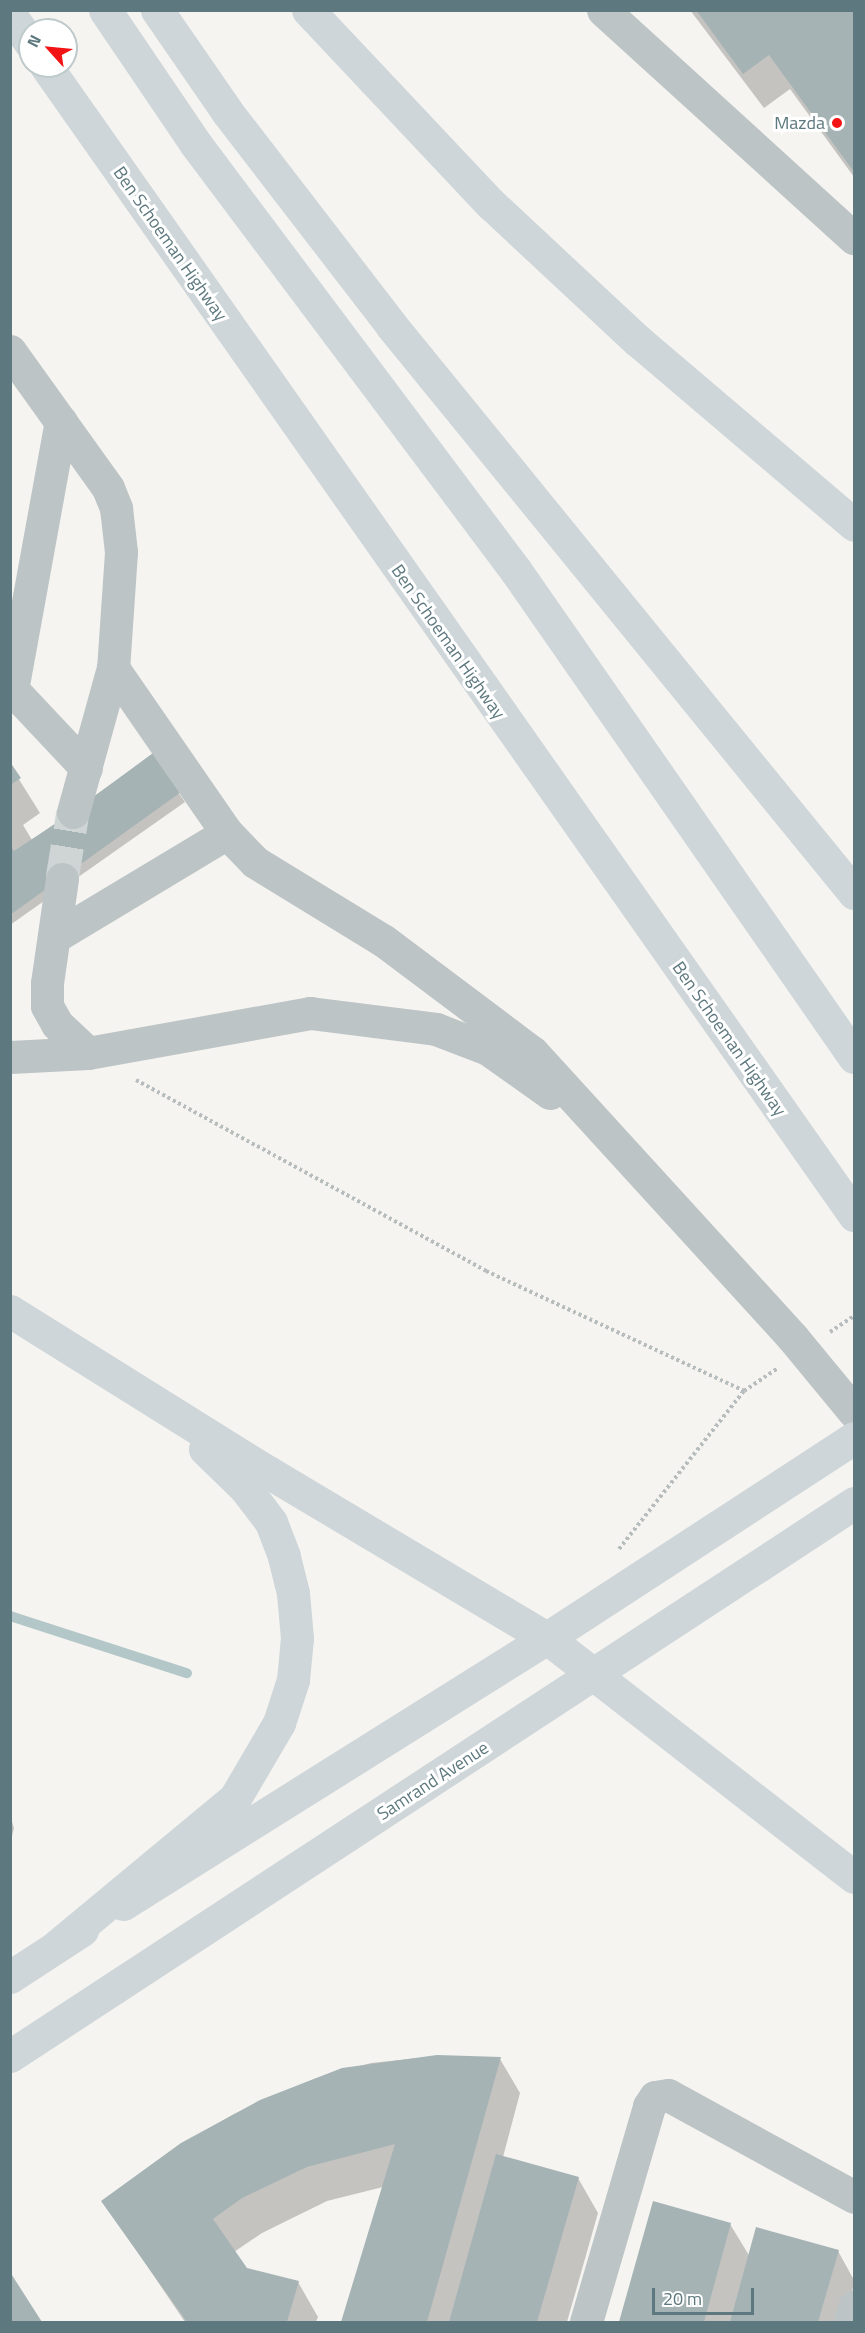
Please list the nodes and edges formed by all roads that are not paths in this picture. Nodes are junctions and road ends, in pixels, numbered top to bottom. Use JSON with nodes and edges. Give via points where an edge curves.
{"nodes":[{"id":1,"x":105,"y":10,"type":"edge"},
{"id":2,"x":157,"y":10,"type":"edge"},
{"id":3,"x":308,"y":10,"type":"edge"},
{"id":4,"x":603,"y":10,"type":"edge"},
{"id":5,"x":54,"y":78,"type":"edge"},
{"id":6,"x":855,"y":238,"type":"edge"},
{"id":7,"x":10,"y":351,"type":"edge"},
{"id":8,"x":61,"y":421,"type":"junction"},
{"id":9,"x":855,"y":525,"type":"edge"},
{"id":10,"x":113,"y":668,"type":"junction"},
{"id":11,"x":11,"y":689,"type":"edge"},
{"id":12,"x":86,"y":768,"type":"junction"},
{"id":13,"x":73,"y":813,"type":"tunnel mouth"},
{"id":14,"x":227,"y":833,"type":"junction"},
{"id":15,"x":62,"y":879,"type":"tunnel mouth"},
{"id":16,"x":855,"y":893,"type":"edge"},
{"id":17,"x":54,"y":937,"type":"junction"},
{"id":18,"x":88,"y":1053,"type":"junction"},
{"id":19,"x":10,"y":1057,"type":"edge"},
{"id":20,"x":855,"y":1057,"type":"edge"},
{"id":21,"x":651,"y":1185,"type":"junction"},
{"id":22,"x":854,"y":1214,"type":"edge"},
{"id":23,"x":10,"y":1311,"type":"edge"},
{"id":24,"x":161,"y":1406,"type":"junction"},
{"id":25,"x":855,"y":1412,"type":"edge"},
{"id":26,"x":855,"y":1438,"type":"edge"},
{"id":27,"x":855,"y":1503,"type":"edge"},
{"id":28,"x":547,"y":1638,"type":"junction"},
{"id":29,"x":597,"y":1675,"type":"junction"},
{"id":30,"x":855,"y":1877,"type":"edge"},
{"id":31,"x":58,"y":1945,"type":"junction"},
{"id":32,"x":10,"y":1977,"type":"edge"},
{"id":33,"x":10,"y":2056,"type":"edge"},
{"id":34,"x":855,"y":2198,"type":"edge"},
{"id":35,"x":855,"y":2307,"type":"edge"},
{"id":36,"x":586,"y":2322,"type":"edge"},
{"id":37,"x":850,"y":2322,"type":"edge"}],
"edges":[{"from":1,"to":20,"type":"main road","via":[[195,143],[516,570]]},
{"from":2,"to":16,"type":"main road","via":[[228,113],[391,326]]},
{"from":3,"to":9,"type":"main road","via":[[491,204],[637,340]]},
{"from":4,"to":6,"type":"lane"},
{"from":5,"to":22,"type":"main road","name":"Ben Schoeman Highway"},
{"from":7,"to":8,"type":"lane"},
{"from":8,"to":10,"type":"lane","via":[[108,488],[121,526]]},
{"from":8,"to":11,"type":"lane"},
{"from":10,"to":12,"type":"lane"},
{"from":10,"to":14,"type":"lane"},
{"from":11,"to":12,"type":"lane"},
{"from":12,"to":13,"type":"lane"},
{"from":14,"to":17,"type":"lane"},
{"from":14,"to":21,"type":"lane","via":[[255,862],[384,941],[532,1052]]},
{"from":15,"to":17,"type":"lane"},
{"from":17,"to":18,"type":"lane","via":[[47,1006],[57,1024]]},
{"from":18,"to":19,"type":"lane"},
{"from":18,"to":21,"type":"lane","via":[[310,1013],[436,1029],[489,1049],[546,1089]]},
{"from":21,"to":25,"type":"lane","via":[[787,1352]]},
{"from":23,"to":24,"type":"main road"},
{"from":24,"to":28,"type":"main road"},
{"from":24,"to":31,"type":"main road","via":[[245,1488],[271,1522],[293,1593],[297,1638],[293,1680],[279,1724],[235,1798]]},
{"from":26,"to":28,"type":"main road"},
{"from":27,"to":29,"type":"main road","name":"Samrand Avenue"},
{"from":28,"to":29,"type":"main road"},
{"from":28,"to":31,"type":"main road"},
{"from":29,"to":30,"type":"main road"},
{"from":29,"to":33,"type":"main road","name":"Samrand Avenue"},
{"from":31,"to":32,"type":"main road"},
{"from":34,"to":36,"type":"lane","via":[[668,2095],[655,2097],[649,2106]]},
{"from":35,"to":37,"type":"lane"}]}
